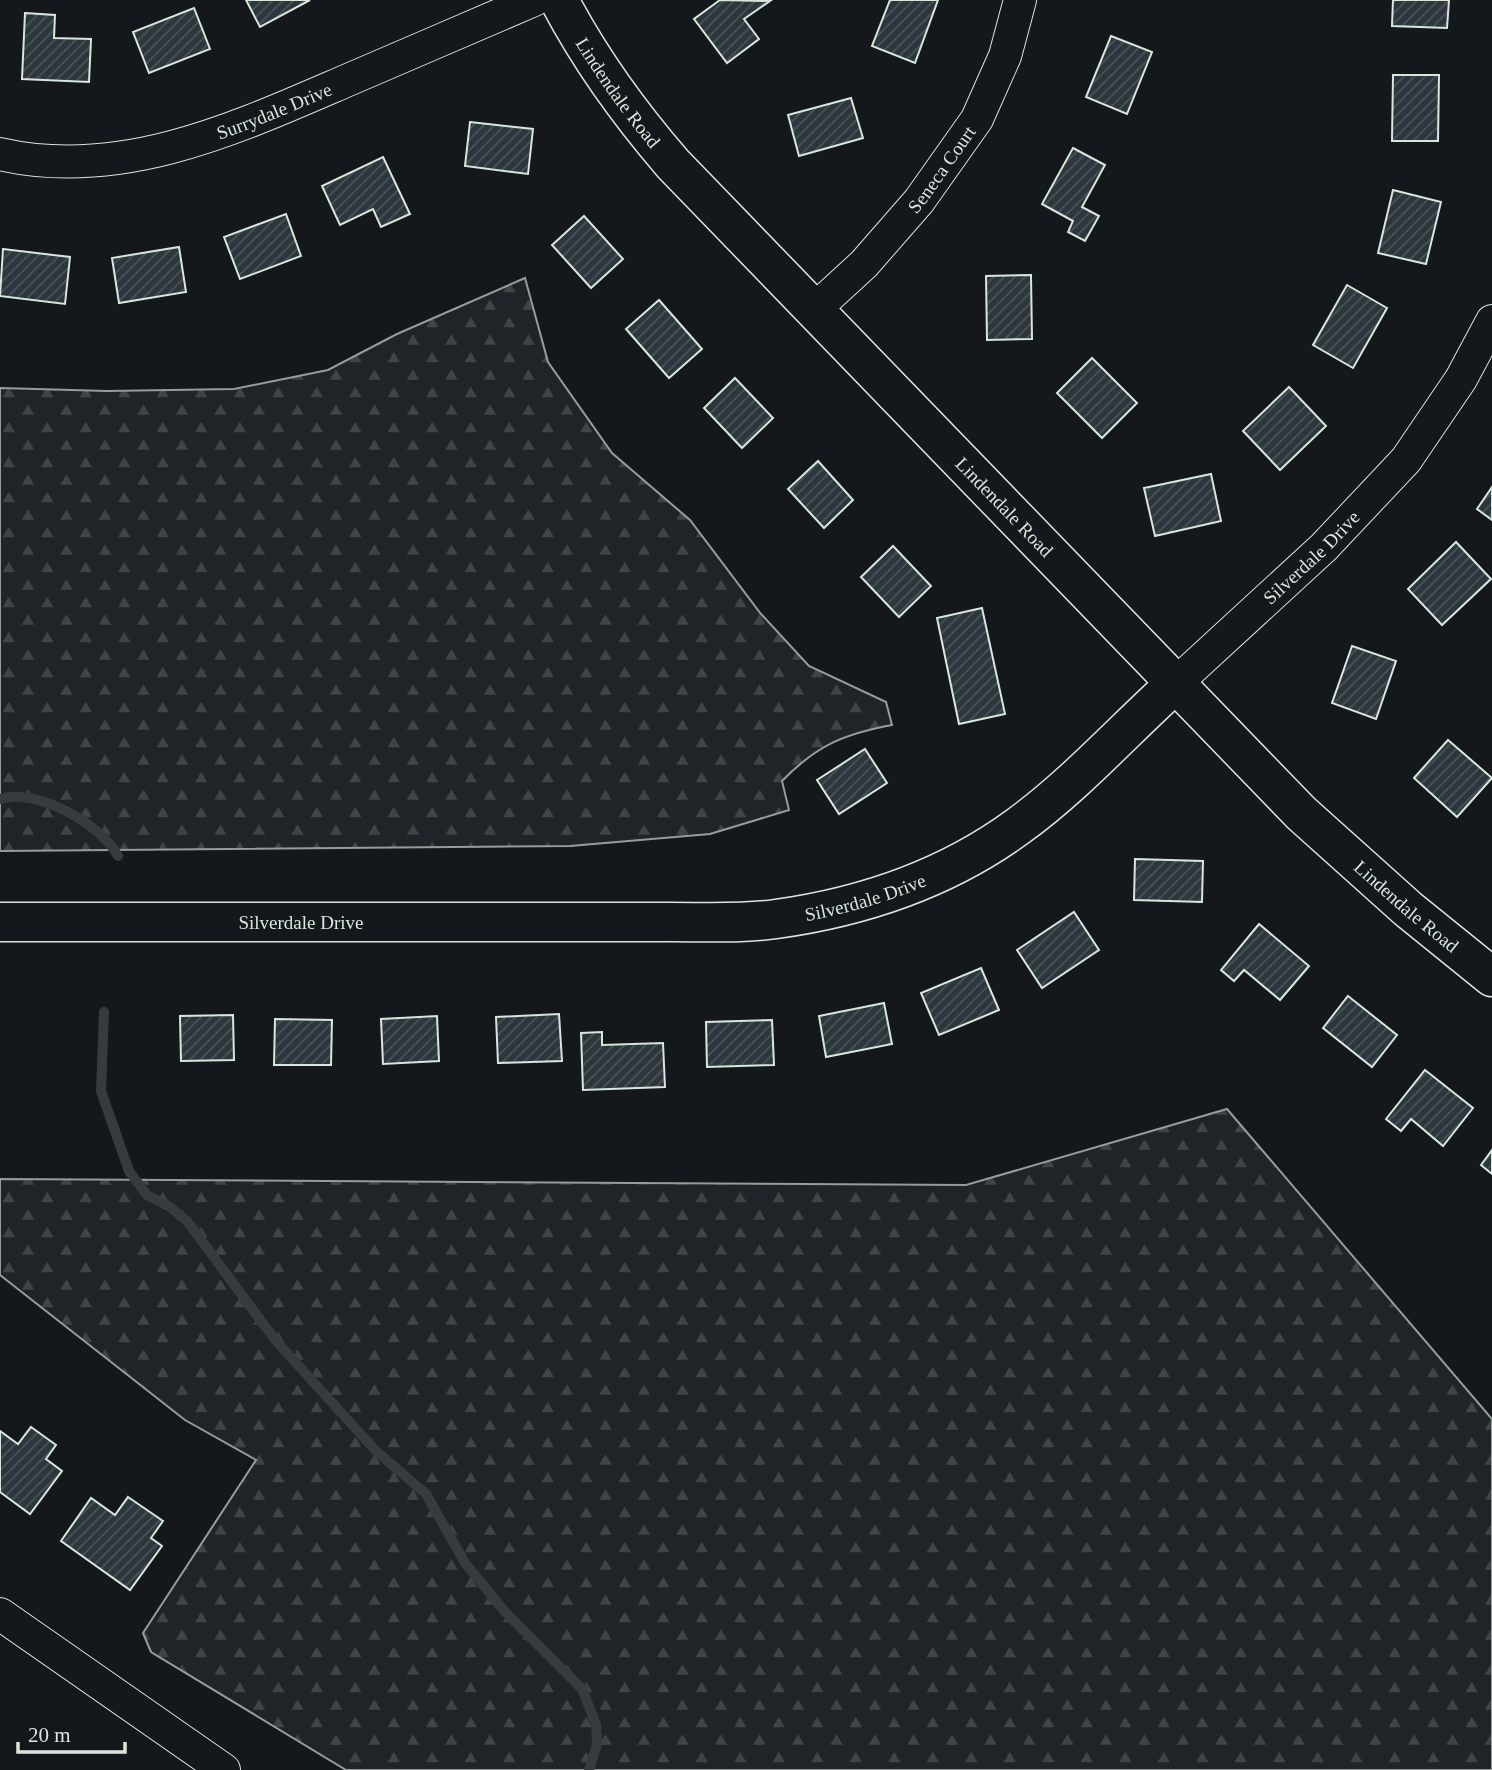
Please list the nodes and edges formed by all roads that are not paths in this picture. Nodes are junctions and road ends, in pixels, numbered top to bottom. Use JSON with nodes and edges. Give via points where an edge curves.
{"nodes":[{"id":1,"x":534,"y":0,"type":"edge"},
{"id":2,"x":559,"y":0,"type":"edge"},
{"id":3,"x":1020,"y":0,"type":"edge"},
{"id":4,"x":0,"y":154,"type":"edge"},
{"id":5,"x":815,"y":309,"type":"junction"},
{"id":6,"x":1492,"y":321,"type":"edge"},
{"id":7,"x":1175,"y":684,"type":"junction"},
{"id":8,"x":0,"y":922,"type":"edge"},
{"id":9,"x":1492,"y":977,"type":"edge"},
{"id":10,"x":0,"y":1614,"type":"edge"},
{"id":11,"x":223,"y":1770,"type":"edge"}],
"edges":[{"from":1,"to":4,"type":"street","name":"Surrydale Drive","via":[[187,144],[71,162]]},
{"from":2,"to":5,"type":"street","name":"Lindendale Road","via":[[588,55],[627,111]]},
{"from":3,"to":5,"type":"street","name":"Seneca Court","via":[[1004,56],[977,119],[919,201],[864,264]]},
{"from":5,"to":7,"type":"street","name":"Lindendale Road"},
{"from":6,"to":7,"type":"street","name":"Silverdale Drive","via":[[1461,379],[1406,460],[1324,547]]},
{"from":7,"to":8,"type":"street","name":"Silverdale Drive","via":[[1017,827],[966,860],[910,885],[830,909],[774,920],[670,922]]},
{"from":7,"to":9,"type":"street","name":"Lindendale Road","via":[[1301,813]]},
{"from":10,"to":11,"type":"street"}]}
